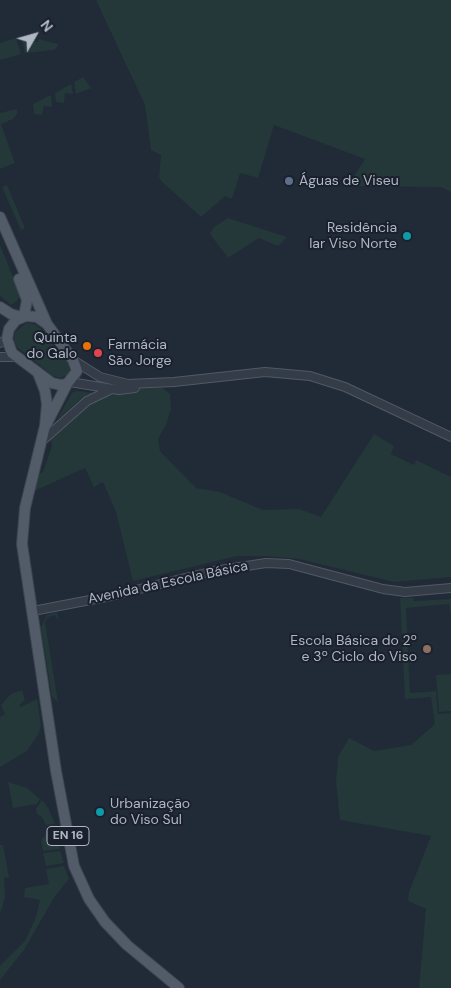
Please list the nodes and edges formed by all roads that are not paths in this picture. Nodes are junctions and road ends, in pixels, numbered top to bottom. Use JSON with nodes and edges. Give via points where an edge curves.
{"nodes":[{"id":1,"x":0,"y":217,"type":"edge"},
{"id":2,"x":0,"y":231,"type":"edge"},
{"id":3,"x":0,"y":307,"type":"edge"},
{"id":4,"x":22,"y":316,"type":"junction"},
{"id":5,"x":47,"y":324,"type":"junction"},
{"id":6,"x":4,"y":337,"type":"edge"},
{"id":7,"x":0,"y":356,"type":"edge"},
{"id":8,"x":16,"y":357,"type":"junction"},
{"id":9,"x":73,"y":360,"type":"junction"},
{"id":10,"x":38,"y":373,"type":"junction"},
{"id":11,"x":164,"y":382,"type":"junction"},
{"id":12,"x":68,"y":383,"type":"junction"},
{"id":13,"x":112,"y":389,"type":"junction"},
{"id":14,"x":45,"y":426,"type":"junction"},
{"id":15,"x":451,"y":437,"type":"edge"},
{"id":16,"x":40,"y":443,"type":"junction"},
{"id":17,"x":451,"y":588,"type":"edge"},
{"id":18,"x":33,"y":611,"type":"junction"},
{"id":19,"x":179,"y":988,"type":"edge"}],
"edges":[{"from":1,"to":5,"type":"main road"},
{"from":2,"to":4,"type":"main road","via":[[27,298]]},
{"from":3,"to":4,"type":"main road"},
{"from":4,"to":5,"type":"main road","via":[[37,317]]},
{"from":4,"to":6,"type":"main road","via":[[11,324]]},
{"from":5,"to":9,"type":"main road"},
{"from":6,"to":8,"type":"main road"},
{"from":7,"to":8,"type":"street"},
{"from":8,"to":10,"type":"main road"},
{"from":9,"to":11,"type":"street","via":[[111,381],[128,384]]},
{"from":9,"to":12,"type":"main road","number":"EN 16","via":[[77,372]]},
{"from":10,"to":12,"type":"main road","via":[[54,384]]},
{"from":10,"to":14,"type":"main road","number":"EN 16","via":[[47,397]]},
{"from":11,"to":13,"type":"street"},
{"from":11,"to":15,"type":"street","via":[[265,372],[310,376],[345,387]]},
{"from":12,"to":13,"type":"street"},
{"from":12,"to":14,"type":"main road","number":"EN 16"},
{"from":13,"to":16,"type":"street","via":[[79,407]]},
{"from":14,"to":16,"type":"main road","number":"EN 16"},
{"from":16,"to":18,"type":"main road","number":"EN 16","via":[[22,528],[24,567]]},
{"from":17,"to":18,"type":"street","name":"Avenida da Escola Básica","via":[[390,590],[289,564],[266,563],[214,571]]},
{"from":18,"to":19,"type":"main road","number":"EN 16","via":[[58,780],[77,874],[105,922],[127,945]]}]}
